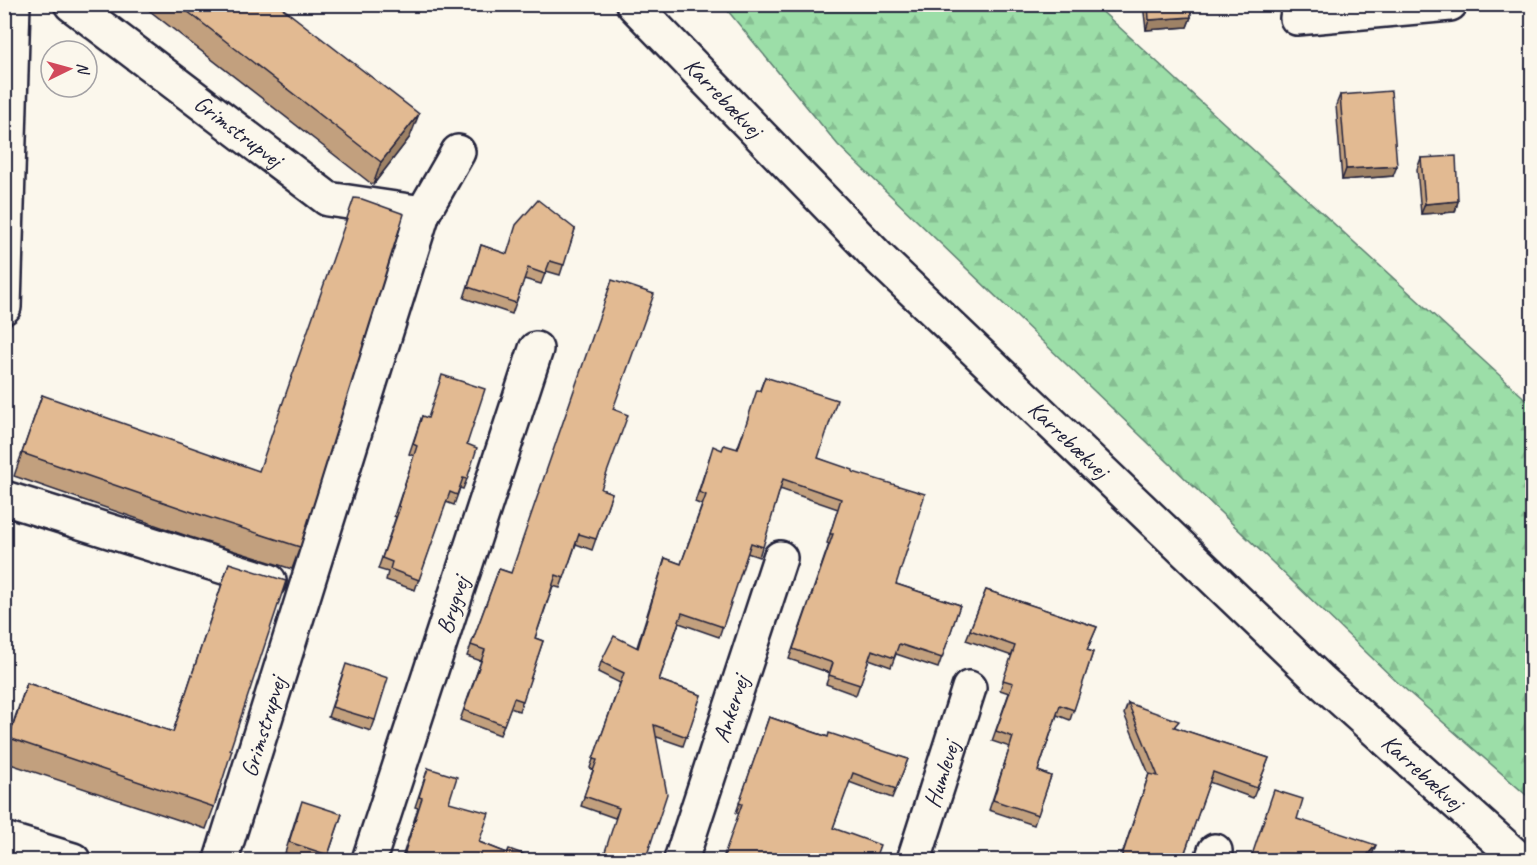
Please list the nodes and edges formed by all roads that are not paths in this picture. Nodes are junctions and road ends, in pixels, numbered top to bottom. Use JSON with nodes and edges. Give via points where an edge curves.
{"nodes":[{"id":1,"x":13,"y":4,"type":"edge"},
{"id":2,"x":71,"y":4,"type":"edge"},
{"id":3,"x":633,"y":4,"type":"edge"},
{"id":4,"x":1450,"y":4,"type":"edge"},
{"id":5,"x":1297,"y":18,"type":"dead end"},
{"id":6,"x":458,"y":152,"type":"dead end"},
{"id":7,"x":423,"y":213,"type":"junction"},
{"id":8,"x":4,"y":307,"type":"edge"},
{"id":9,"x":536,"y":349,"type":"dead end"},
{"id":10,"x":4,"y":498,"type":"edge"},
{"id":11,"x":780,"y":558,"type":"dead end"},
{"id":12,"x":305,"y":593,"type":"junction"},
{"id":13,"x":969,"y":688,"type":"dead end"},
{"id":14,"x":4,"y":839,"type":"edge"},
{"id":15,"x":73,"y":861,"type":"edge"},
{"id":16,"x":222,"y":861,"type":"edge"},
{"id":17,"x":369,"y":861,"type":"edge"},
{"id":18,"x":681,"y":861,"type":"edge"},
{"id":19,"x":914,"y":861,"type":"edge"},
{"id":20,"x":1520,"y":861,"type":"edge"}],
"edges":[{"from":1,"to":8,"type":"street"},
{"from":2,"to":7,"type":"street","name":"Grimstrupvej","via":[[328,199]]},
{"from":3,"to":20,"type":"street","name":"Karrebækvej","via":[[880,260],[1318,679]]},
{"from":4,"to":5,"type":"street"},
{"from":6,"to":7,"type":"street","name":"Grimstrupvej"},
{"from":7,"to":12,"type":"street","name":"Grimstrupvej"},
{"from":9,"to":17,"type":"street","name":"Brygvej"},
{"from":10,"to":12,"type":"street"},
{"from":11,"to":18,"type":"street","name":"Ankervej"},
{"from":12,"to":16,"type":"street","name":"Grimstrupvej"},
{"from":13,"to":19,"type":"street","name":"Humlevej"},
{"from":14,"to":15,"type":"street"}]}
